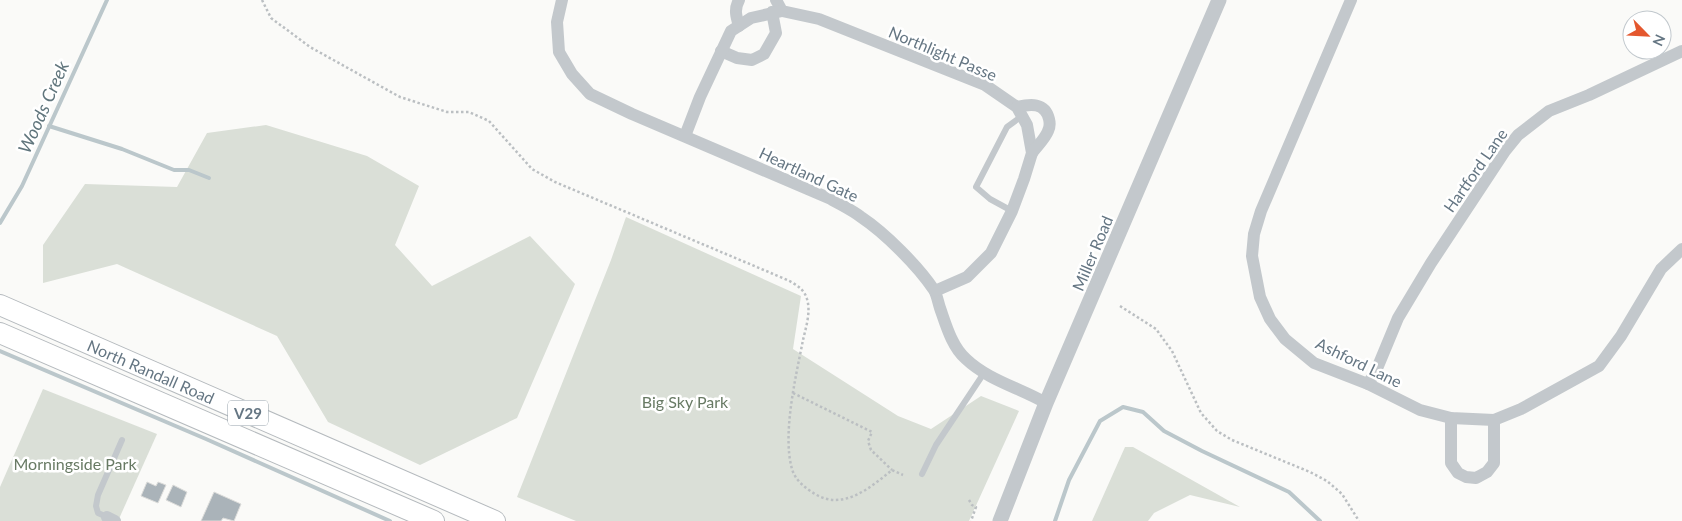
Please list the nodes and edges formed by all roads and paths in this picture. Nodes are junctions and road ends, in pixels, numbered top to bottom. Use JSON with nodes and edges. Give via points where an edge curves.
{"nodes":[{"id":1,"x":262,"y":0,"type":"edge"},
{"id":2,"x":562,"y":0,"type":"edge"},
{"id":3,"x":740,"y":0,"type":"edge"},
{"id":4,"x":1220,"y":0,"type":"edge"},
{"id":5,"x":1351,"y":0,"type":"edge"},
{"id":6,"x":777,"y":8,"type":"edge"},
{"id":7,"x":738,"y":26,"type":"junction"},
{"id":8,"x":722,"y":51,"type":"junction"},
{"id":9,"x":1682,"y":51,"type":"edge"},
{"id":10,"x":1019,"y":111,"type":"junction"},
{"id":11,"x":685,"y":136,"type":"junction"},
{"id":12,"x":1032,"y":153,"type":"junction"},
{"id":13,"x":1012,"y":211,"type":"junction"},
{"id":14,"x":1682,"y":249,"type":"edge"},
{"id":15,"x":935,"y":291,"type":"junction"},
{"id":16,"x":0,"y":305,"type":"edge"},
{"id":17,"x":1120,"y":306,"type":"dead end"},
{"id":18,"x":0,"y":333,"type":"edge"},
{"id":19,"x":984,"y":373,"type":"junction"},
{"id":20,"x":1368,"y":384,"type":"junction"},
{"id":21,"x":794,"y":393,"type":"junction"},
{"id":22,"x":1046,"y":403,"type":"junction"},
{"id":23,"x":1451,"y":418,"type":"junction"},
{"id":24,"x":1494,"y":420,"type":"junction"},
{"id":25,"x":122,"y":440,"type":"dead end"},
{"id":26,"x":892,"y":470,"type":"junction"},
{"id":27,"x":922,"y":474,"type":"dead end"},
{"id":28,"x":903,"y":475,"type":"dead end"},
{"id":29,"x":969,"y":500,"type":"dead end"},
{"id":30,"x":111,"y":519,"type":"edge"},
{"id":31,"x":434,"y":521,"type":"edge"},
{"id":32,"x":495,"y":521,"type":"edge"},
{"id":33,"x":971,"y":521,"type":"edge"},
{"id":34,"x":1000,"y":521,"type":"edge"},
{"id":35,"x":1358,"y":521,"type":"edge"}],
"edges":[{"from":1,"to":21,"type":"path","via":[[271,18],[310,47],[400,97],[447,112],[469,112],[489,121],[532,169],[555,182],[800,287],[807,297],[808,312]]},
{"from":2,"to":11,"type":"street","name":"Heartland Gate","via":[[557,22],[559,52],[572,74],[590,94]]},
{"from":3,"to":7,"type":"street","via":[[736,6]]},
{"from":4,"to":22,"type":"street","name":"Miller Road"},
{"from":5,"to":20,"type":"street","name":"Ashford Lane","via":[[1261,211],[1252,256],[1260,297],[1270,319],[1285,339],[1314,363]]},
{"from":6,"to":7,"type":"street"},
{"from":6,"to":8,"type":"street","via":[[776,33],[764,54],[752,60]]},
{"from":6,"to":10,"type":"street","name":"Northlight Passe","via":[[819,19],[976,81]]},
{"from":7,"to":8,"type":"street"},
{"from":8,"to":11,"type":"street"},
{"from":9,"to":20,"type":"street","name":"Hartford Lane","via":[[1549,111],[1518,135],[1431,263],[1398,318]]},
{"from":10,"to":12,"type":"street","via":[[1027,125]]},
{"from":10,"to":12,"type":"street","via":[[1029,104],[1037,105],[1044,109],[1049,119],[1048,132]]},
{"from":10,"to":13,"type":"lane","via":[[1007,127],[976,187]]},
{"from":11,"to":15,"type":"street","name":"Heartland Gate","via":[[831,200],[862,217],[908,258]]},
{"from":12,"to":13,"type":"street"},
{"from":13,"to":15,"type":"street","via":[[991,254],[967,277]]},
{"from":14,"to":24,"type":"street","name":"Ashford Lane","via":[[1661,269],[1599,366],[1522,410]]},
{"from":15,"to":19,"type":"street","name":"Heartland Gate","via":[[955,345],[964,358]]},
{"from":16,"to":32,"type":"main road","name":"North Randall Road","number":"V29"},
{"from":17,"to":35,"type":"path","via":[[1156,329],[1172,351],[1201,413],[1217,430],[1232,440],[1327,481],[1342,494]]},
{"from":18,"to":31,"type":"main road","name":"North Randall Road","number":"V29"},
{"from":19,"to":22,"type":"street","name":"Heartland Gate"},
{"from":19,"to":27,"type":"lane","via":[[936,444]]},
{"from":20,"to":23,"type":"street","name":"Ashford Lane","via":[[1420,410]]},
{"from":21,"to":26,"type":"path","via":[[872,432],[868,441],[871,450]]},
{"from":21,"to":26,"type":"path","via":[[789,439],[792,469],[810,491],[826,500],[846,500]]},
{"from":22,"to":34,"type":"street","name":"Miller Road"},
{"from":23,"to":24,"type":"street","name":"Ashford Lane"},
{"from":23,"to":24,"type":"street","via":[[1451,463],[1458,473],[1476,478],[1494,463]]},
{"from":25,"to":30,"type":"lane","via":[[96,506],[98,513]]},
{"from":26,"to":28,"type":"path"},
{"from":29,"to":33,"type":"path","via":[[976,508]]}]}
